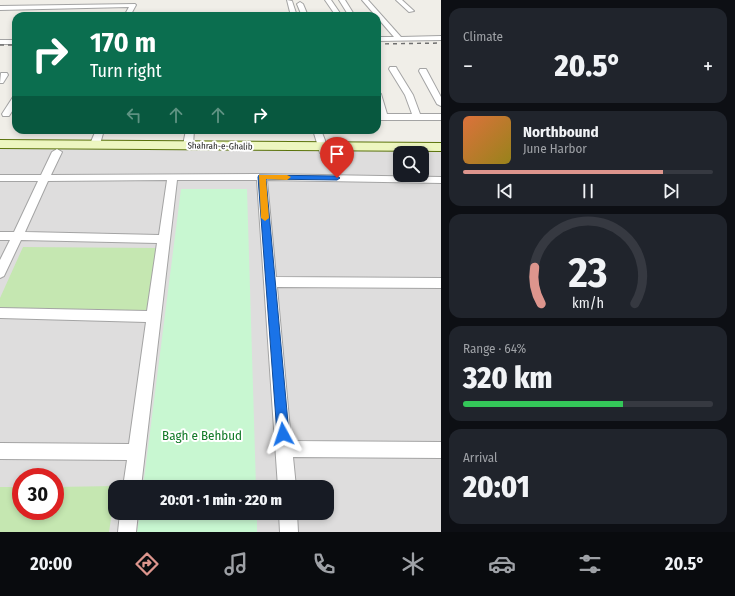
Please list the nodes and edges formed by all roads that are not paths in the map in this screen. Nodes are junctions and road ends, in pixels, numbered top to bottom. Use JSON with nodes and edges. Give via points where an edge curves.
{"nodes":[{"id":1,"x":328,"y":0,"type":"edge"},
{"id":2,"x":342,"y":0,"type":"edge"},
{"id":3,"x":365,"y":0,"type":"edge"},
{"id":4,"x":399,"y":0,"type":"edge"},
{"id":5,"x":289,"y":1,"type":"dead end"},
{"id":6,"x":300,"y":4,"type":"dead end"},
{"id":7,"x":0,"y":8,"type":"edge"},
{"id":8,"x":411,"y":11,"type":"dead end"},
{"id":9,"x":129,"y":12,"type":"edge"},
{"id":10,"x":293,"y":12,"type":"edge"},
{"id":11,"x":303,"y":12,"type":"edge"},
{"id":12,"x":337,"y":12,"type":"edge"},
{"id":13,"x":350,"y":12,"type":"edge"},
{"id":14,"x":376,"y":12,"type":"edge"},
{"id":15,"x":381,"y":18,"type":"edge"},
{"id":16,"x":441,"y":38,"type":"edge"},
{"id":17,"x":381,"y":39,"type":"edge"},
{"id":18,"x":400,"y":39,"type":"junction"},
{"id":19,"x":0,"y":42,"type":"edge"},
{"id":20,"x":12,"y":42,"type":"edge"},
{"id":21,"x":393,"y":69,"type":"dead end"},
{"id":22,"x":423,"y":71,"type":"dead end"},
{"id":23,"x":12,"y":104,"type":"edge"},
{"id":24,"x":441,"y":104,"type":"edge"},
{"id":25,"x":3,"y":114,"type":"edge"},
{"id":26,"x":418,"y":116,"type":"junction"},
{"id":27,"x":381,"y":117,"type":"edge"},
{"id":28,"x":441,"y":117,"type":"edge"},
{"id":29,"x":99,"y":134,"type":"edge"},
{"id":30,"x":189,"y":134,"type":"edge"},
{"id":31,"x":318,"y":134,"type":"edge"},
{"id":32,"x":0,"y":144,"type":"edge"},
{"id":33,"x":95,"y":144,"type":"junction"},
{"id":34,"x":188,"y":145,"type":"junction"},
{"id":35,"x":441,"y":147,"type":"edge"},
{"id":36,"x":324,"y":150,"type":"junction"},
{"id":37,"x":0,"y":152,"type":"edge"},
{"id":38,"x":57,"y":152,"type":"junction"},
{"id":39,"x":441,"y":153,"type":"edge"},
{"id":40,"x":262,"y":177,"type":"junction"},
{"id":41,"x":0,"y":178,"type":"edge"},
{"id":42,"x":172,"y":178,"type":"junction"},
{"id":43,"x":44,"y":179,"type":"junction"},
{"id":44,"x":441,"y":180,"type":"edge"},
{"id":45,"x":0,"y":236,"type":"edge"},
{"id":46,"x":16,"y":236,"type":"junction"},
{"id":47,"x":164,"y":239,"type":"junction"},
{"id":48,"x":0,"y":273,"type":"edge"},
{"id":49,"x":270,"y":282,"type":"junction"},
{"id":50,"x":441,"y":283,"type":"edge"},
{"id":51,"x":0,"y":313,"type":"edge"},
{"id":52,"x":153,"y":317,"type":"junction"},
{"id":53,"x":284,"y":449,"type":"junction"},
{"id":54,"x":441,"y":450,"type":"edge"},
{"id":55,"x":0,"y":451,"type":"edge"},
{"id":56,"x":136,"y":452,"type":"junction"},
{"id":57,"x":133,"y":480,"type":"edge"},
{"id":58,"x":286,"y":480,"type":"edge"},
{"id":59,"x":128,"y":520,"type":"edge"},
{"id":60,"x":288,"y":520,"type":"edge"},
{"id":61,"x":127,"y":532,"type":"edge"},
{"id":62,"x":289,"y":532,"type":"edge"}],
"edges":[{"from":1,"to":12,"type":"street"},
{"from":2,"to":13,"type":"street"},
{"from":3,"to":14,"type":"street"},
{"from":4,"to":8,"type":"street"},
{"from":5,"to":10,"type":"street"},
{"from":6,"to":11,"type":"street"},
{"from":7,"to":9,"type":"street","via":[[134,4]]},
{"from":15,"to":18,"type":"street"},
{"from":16,"to":18,"type":"street"},
{"from":17,"to":18,"type":"street"},
{"from":19,"to":20,"type":"street"},
{"from":21,"to":26,"type":"street"},
{"from":22,"to":24,"type":"street"},
{"from":23,"to":25,"type":"street"},
{"from":26,"to":27,"type":"street"},
{"from":26,"to":28,"type":"street"},
{"from":29,"to":33,"type":"street"},
{"from":30,"to":34,"type":"street"},
{"from":31,"to":36,"type":"street"},
{"from":32,"to":33,"type":"main road","name":"Shahrah-e-Ghalib"},
{"from":33,"to":34,"type":"main road","name":"Shahrah-e-Ghalib"},
{"from":34,"to":36,"type":"main road","name":"Shahrah-e-Ghalib"},
{"from":35,"to":36,"type":"main road","name":"Shahrah-e-Ghalib"},
{"from":36,"to":38,"type":"main road","name":"Shahrah-e-Ghalib"},
{"from":36,"to":39,"type":"main road","name":"Shahrah-e-Ghalib"},
{"from":37,"to":38,"type":"main road","name":"Shahrah-e-Ghalib"},
{"from":38,"to":43,"type":"street"},
{"from":40,"to":42,"type":"street"},
{"from":40,"to":44,"type":"street"},
{"from":40,"to":49,"type":"street"},
{"from":41,"to":43,"type":"street"},
{"from":42,"to":43,"type":"street"},
{"from":42,"to":47,"type":"street"},
{"from":43,"to":46,"type":"street"},
{"from":45,"to":46,"type":"street"},
{"from":46,"to":47,"type":"street"},
{"from":46,"to":48,"type":"street"},
{"from":47,"to":52,"type":"street"},
{"from":49,"to":50,"type":"street"},
{"from":49,"to":53,"type":"street"},
{"from":51,"to":52,"type":"street"},
{"from":52,"to":56,"type":"street"},
{"from":53,"to":54,"type":"street"},
{"from":53,"to":58,"type":"street"},
{"from":55,"to":56,"type":"street"},
{"from":56,"to":57,"type":"street"},
{"from":59,"to":61,"type":"street"},
{"from":60,"to":62,"type":"street"}]}
